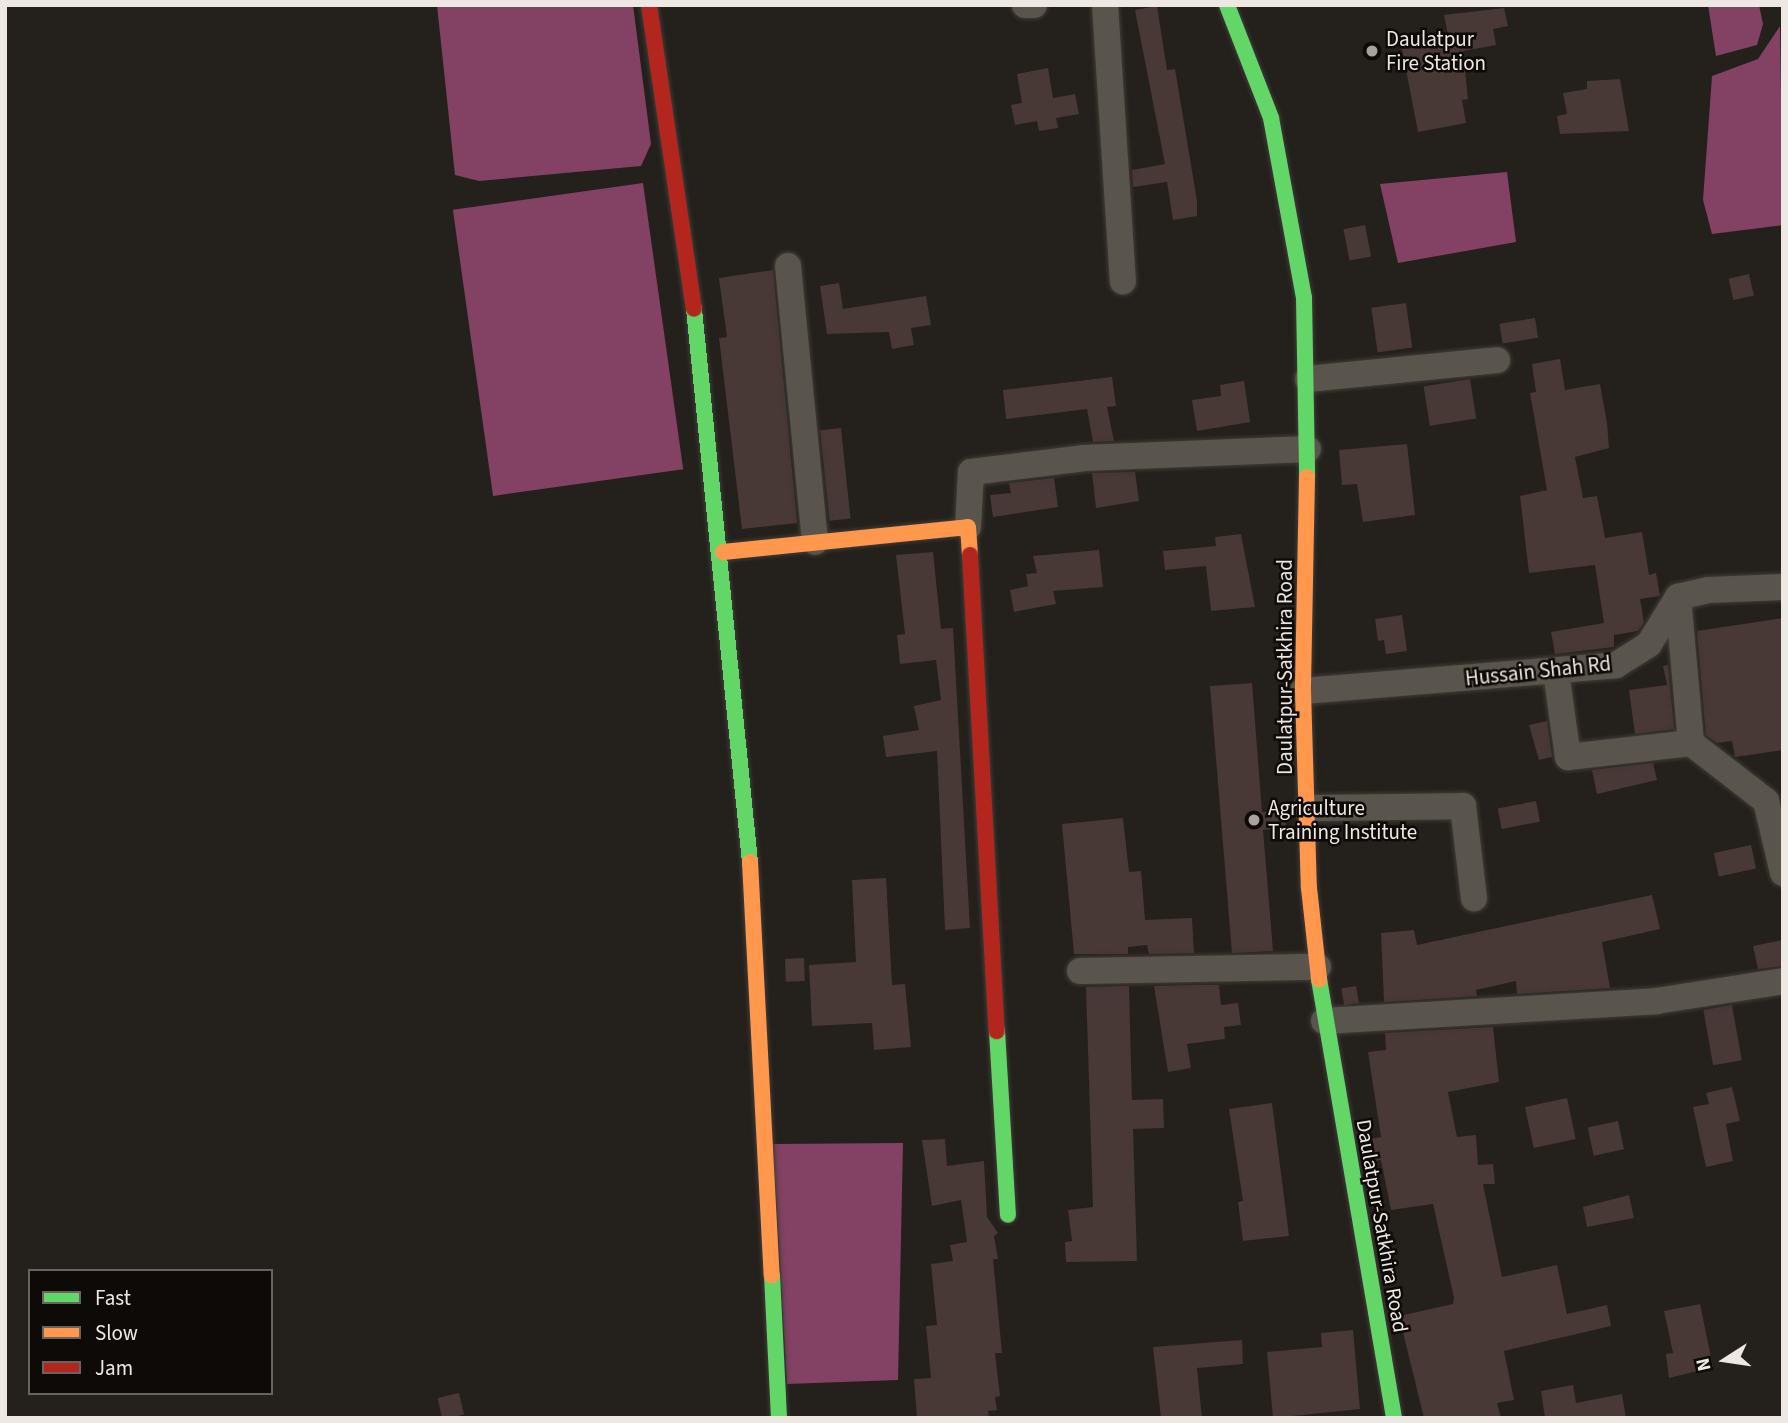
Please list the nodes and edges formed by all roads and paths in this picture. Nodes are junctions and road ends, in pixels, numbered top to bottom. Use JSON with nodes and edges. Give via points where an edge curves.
{"nodes":[{"id":1,"x":649,"y":5,"type":"edge"},
{"id":2,"x":1025,"y":5,"type":"edge"},
{"id":3,"x":1034,"y":5,"type":"edge"},
{"id":4,"x":1105,"y":5,"type":"edge"},
{"id":5,"x":1227,"y":5,"type":"edge"},
{"id":6,"x":788,"y":265,"type":"dead end"},
{"id":7,"x":1123,"y":281,"type":"dead end"},
{"id":8,"x":1497,"y":360,"type":"dead end"},
{"id":9,"x":1308,"y":379,"type":"junction"},
{"id":10,"x":1308,"y":449,"type":"junction"},
{"id":11,"x":968,"y":527,"type":"junction"},
{"id":12,"x":815,"y":542,"type":"junction"},
{"id":13,"x":723,"y":552,"type":"junction"},
{"id":14,"x":1783,"y":587,"type":"edge"},
{"id":15,"x":1678,"y":597,"type":"junction"},
{"id":16,"x":1556,"y":672,"type":"junction"},
{"id":17,"x":1303,"y":691,"type":"junction"},
{"id":18,"x":1691,"y":744,"type":"junction"},
{"id":19,"x":1308,"y":808,"type":"junction"},
{"id":20,"x":1783,"y":873,"type":"edge"},
{"id":21,"x":1474,"y":898,"type":"dead end"},
{"id":22,"x":1318,"y":967,"type":"junction"},
{"id":23,"x":1080,"y":971,"type":"dead end"},
{"id":24,"x":1783,"y":981,"type":"edge"},
{"id":25,"x":1324,"y":1021,"type":"junction"},
{"id":26,"x":1008,"y":1214,"type":"dead end"},
{"id":27,"x":779,"y":1418,"type":"edge"},
{"id":28,"x":1394,"y":1418,"type":"edge"}],
"edges":[{"from":1,"to":13,"type":"street","via":[[705,385]]},
{"from":2,"to":3,"type":"street"},
{"from":4,"to":7,"type":"street"},
{"from":5,"to":9,"type":"street","name":"Daulatpur-Satkhira Road","via":[[1271,118],[1304,298]]},
{"from":6,"to":12,"type":"street"},
{"from":8,"to":9,"type":"street"},
{"from":9,"to":10,"type":"street","name":"Daulatpur-Satkhira Road"},
{"from":10,"to":11,"type":"street","via":[[1085,458],[971,472]]},
{"from":10,"to":17,"type":"street","name":"Daulatpur-Satkhira Road"},
{"from":11,"to":12,"type":"street"},
{"from":11,"to":26,"type":"street"},
{"from":12,"to":13,"type":"street"},
{"from":13,"to":27,"type":"street","via":[[748,817]]},
{"from":14,"to":15,"type":"street","via":[[1708,590]]},
{"from":15,"to":16,"type":"street","name":"Hussain Shah Rd","via":[[1649,644],[1616,665]]},
{"from":15,"to":18,"type":"street"},
{"from":16,"to":17,"type":"street","name":"Hussain Shah Rd"},
{"from":16,"to":18,"type":"street","via":[[1568,757]]},
{"from":17,"to":19,"type":"street","name":"Daulatpur-Satkhira Road"},
{"from":18,"to":20,"type":"street","via":[[1766,801]]},
{"from":19,"to":21,"type":"street","via":[[1463,806]]},
{"from":19,"to":22,"type":"street","name":"Daulatpur-Satkhira Road","via":[[1309,888]]},
{"from":22,"to":23,"type":"street"},
{"from":22,"to":25,"type":"street","name":"Daulatpur-Satkhira Road"},
{"from":24,"to":25,"type":"street","via":[[1656,1002]]},
{"from":25,"to":28,"type":"street","name":"Daulatpur-Satkhira Road"}]}
